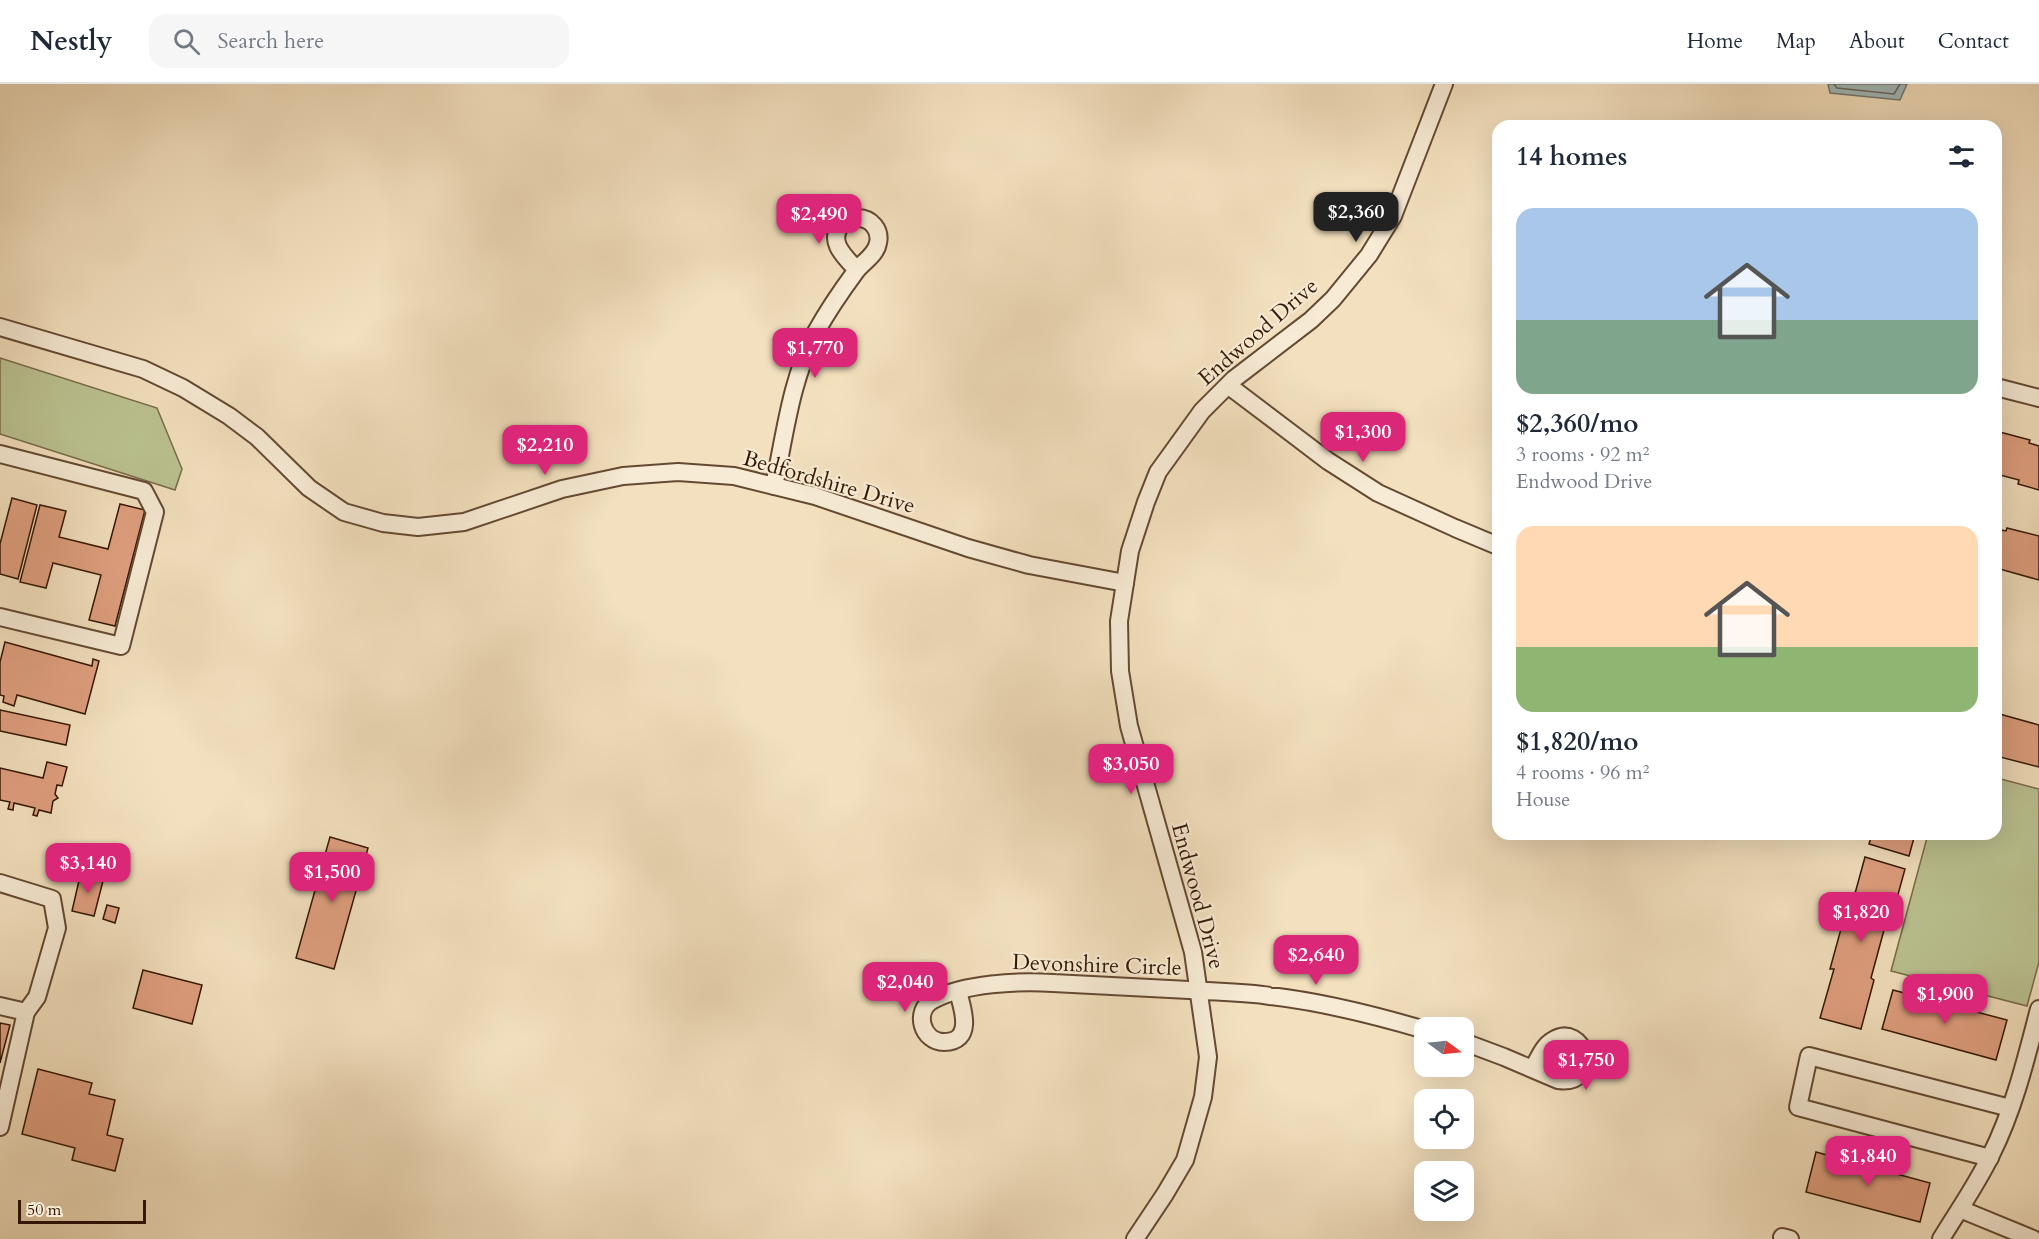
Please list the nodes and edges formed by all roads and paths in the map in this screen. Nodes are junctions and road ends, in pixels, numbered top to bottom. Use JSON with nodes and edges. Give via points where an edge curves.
{"nodes":[{"id":1,"x":1444,"y":84,"type":"edge"},
{"id":2,"x":856,"y":270,"type":"dead end"},
{"id":3,"x":0,"y":327,"type":"edge"},
{"id":4,"x":1229,"y":386,"type":"junction"},
{"id":5,"x":2002,"y":389,"type":"edge"},
{"id":6,"x":2039,"y":398,"type":"edge"},
{"id":7,"x":0,"y":454,"type":"edge"},
{"id":8,"x":774,"y":486,"type":"junction"},
{"id":9,"x":1492,"y":543,"type":"edge"},
{"id":10,"x":1125,"y":583,"type":"junction"},
{"id":11,"x":0,"y":617,"type":"edge"},
{"id":12,"x":0,"y":884,"type":"edge"},
{"id":13,"x":1199,"y":991,"type":"junction"},
{"id":14,"x":958,"y":992,"type":"dead end"},
{"id":15,"x":0,"y":1006,"type":"edge"},
{"id":16,"x":2039,"y":1009,"type":"edge"},
{"id":17,"x":26,"y":1012,"type":"junction"},
{"id":18,"x":1414,"y":1027,"type":"edge"},
{"id":19,"x":1474,"y":1046,"type":"edge"},
{"id":20,"x":1533,"y":1068,"type":"dead end"},
{"id":21,"x":2010,"y":1108,"type":"junction"},
{"id":22,"x":0,"y":1127,"type":"edge"},
{"id":23,"x":1990,"y":1158,"type":"junction"},
{"id":24,"x":1960,"y":1209,"type":"junction"},
{"id":25,"x":1135,"y":1239,"type":"edge"},
{"id":26,"x":1941,"y":1239,"type":"edge"},
{"id":27,"x":2033,"y":1239,"type":"edge"}],
"edges":[{"from":1,"to":4,"type":"street","name":"Endwood Drive","via":[[1393,216],[1369,255],[1311,320]]},
{"from":2,"to":8,"type":"street","via":[[817,331],[801,367]]},
{"from":3,"to":8,"type":"street","name":"Bedfordshire Drive","via":[[143,369],[183,388],[257,437],[309,488],[344,512],[383,523],[418,527],[464,522],[562,489],[623,476],[690,472],[734,476]]},
{"from":4,"to":9,"type":"street","via":[[1328,461],[1378,493]]},
{"from":4,"to":10,"type":"street","name":"Endwood Drive","via":[[1202,411],[1158,472],[1130,551]]},
{"from":5,"to":6,"type":"street"},
{"from":7,"to":11,"type":"street","via":[[144,491],[155,512],[121,646]]},
{"from":8,"to":10,"type":"street","name":"Bedfordshire Drive","via":[[1029,565]]},
{"from":10,"to":13,"type":"street","name":"Endwood Drive","via":[[1119,621],[1120,671],[1129,726],[1193,952]]},
{"from":12,"to":17,"type":"street","via":[[52,899],[57,928],[37,997]]},
{"from":13,"to":14,"type":"street","name":"Devonshire Circle","via":[[1033,982],[991,984]]},
{"from":13,"to":18,"type":"street","name":"Devonshire Circle","via":[[1270,996],[1356,1011]]},
{"from":13,"to":25,"type":"street","name":"Endwood Drive","via":[[1208,1057],[1203,1097],[1185,1160]]},
{"from":15,"to":17,"type":"street"},
{"from":16,"to":21,"type":"street"},
{"from":17,"to":22,"type":"street"},
{"from":19,"to":20,"type":"street"},
{"from":21,"to":23,"type":"street"},
{"from":21,"to":23,"type":"street","via":[[1809,1056],[1798,1107]]},
{"from":23,"to":24,"type":"street"},
{"from":24,"to":26,"type":"street"},
{"from":24,"to":27,"type":"street"}]}
